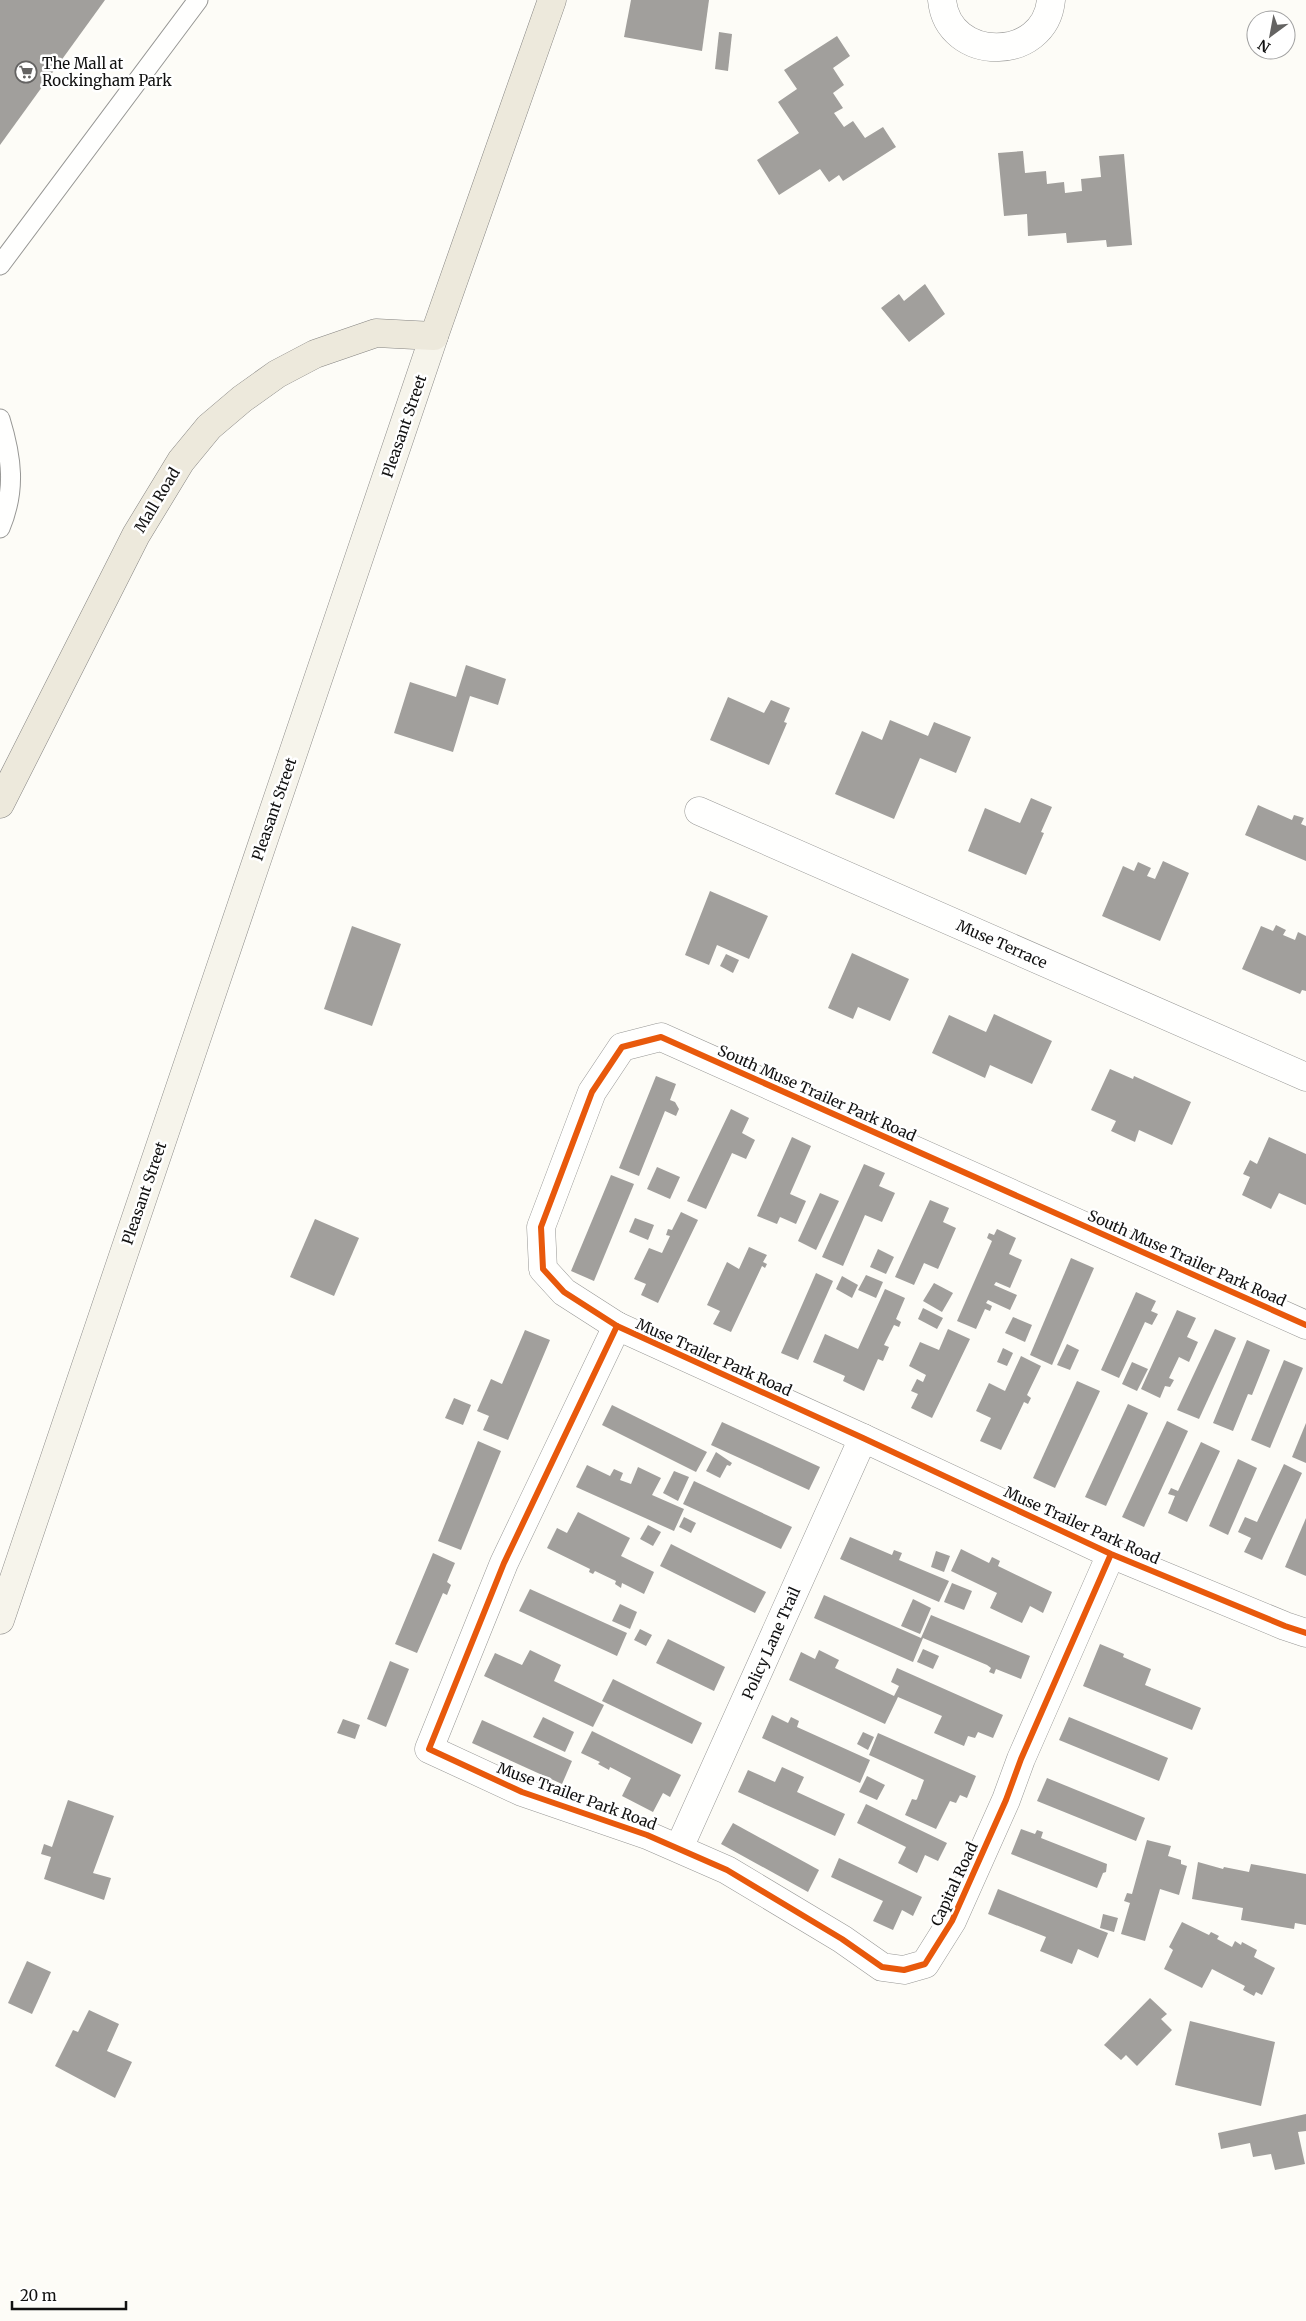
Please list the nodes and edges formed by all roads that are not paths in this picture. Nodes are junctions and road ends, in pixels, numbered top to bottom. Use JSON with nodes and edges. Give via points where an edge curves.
{"nodes":[{"id":1,"x":198,"y":0,"type":"edge"},
{"id":2,"x":552,"y":0,"type":"edge"},
{"id":3,"x":942,"y":0,"type":"edge"},
{"id":4,"x":1051,"y":0,"type":"edge"},
{"id":5,"x":0,"y":265,"type":"edge"},
{"id":6,"x":434,"y":336,"type":"junction"},
{"id":7,"x":0,"y":420,"type":"edge"},
{"id":8,"x":0,"y":528,"type":"edge"},
{"id":9,"x":0,"y":804,"type":"edge"},
{"id":10,"x":699,"y":811,"type":"dead end"},
{"id":11,"x":1306,"y":1078,"type":"edge"},
{"id":12,"x":1306,"y":1325,"type":"edge"},
{"id":13,"x":617,"y":1326,"type":"junction"},
{"id":14,"x":863,"y":1438,"type":"junction"},
{"id":15,"x":1111,"y":1554,"type":"junction"},
{"id":16,"x":0,"y":1620,"type":"edge"},
{"id":17,"x":1306,"y":1633,"type":"edge"},
{"id":18,"x":679,"y":1848,"type":"junction"}],
"edges":[{"from":1,"to":5,"type":"lane"},
{"from":2,"to":6,"type":"main road","name":"Pleasant Street"},
{"from":3,"to":4,"type":"street","via":[[950,23],[962,36],[977,45],[996,48],[1014,46],[1030,37],[1043,23]]},
{"from":6,"to":9,"type":"main road","name":"Mall Road","via":[[376,332],[315,354],[263,384],[209,427],[181,460],[136,534]]},
{"from":6,"to":16,"type":"main road","name":"Pleasant Street"},
{"from":7,"to":8,"type":"lane","via":[[9,449],[12,490]]},
{"from":10,"to":11,"type":"street","name":"Muse Terrace"},
{"from":12,"to":13,"type":"street","name":"South Muse Trailer Park Road","via":[[661,1037],[622,1046],[592,1092],[541,1227],[543,1269],[564,1292]]},
{"from":13,"to":14,"type":"street","name":"Muse Trailer Park Road"},
{"from":13,"to":18,"type":"street","name":"Muse Trailer Park Road","via":[[504,1563],[428,1749],[522,1792]]},
{"from":14,"to":15,"type":"street","name":"Muse Trailer Park Road"},
{"from":14,"to":18,"type":"street","name":"Policy Lane Trail"},
{"from":15,"to":17,"type":"street","name":"Muse Trailer Park Road"},
{"from":15,"to":18,"type":"street","name":"Capital Road","via":[[952,1921],[925,1964],[904,1970],[882,1967],[728,1870]]}]}
